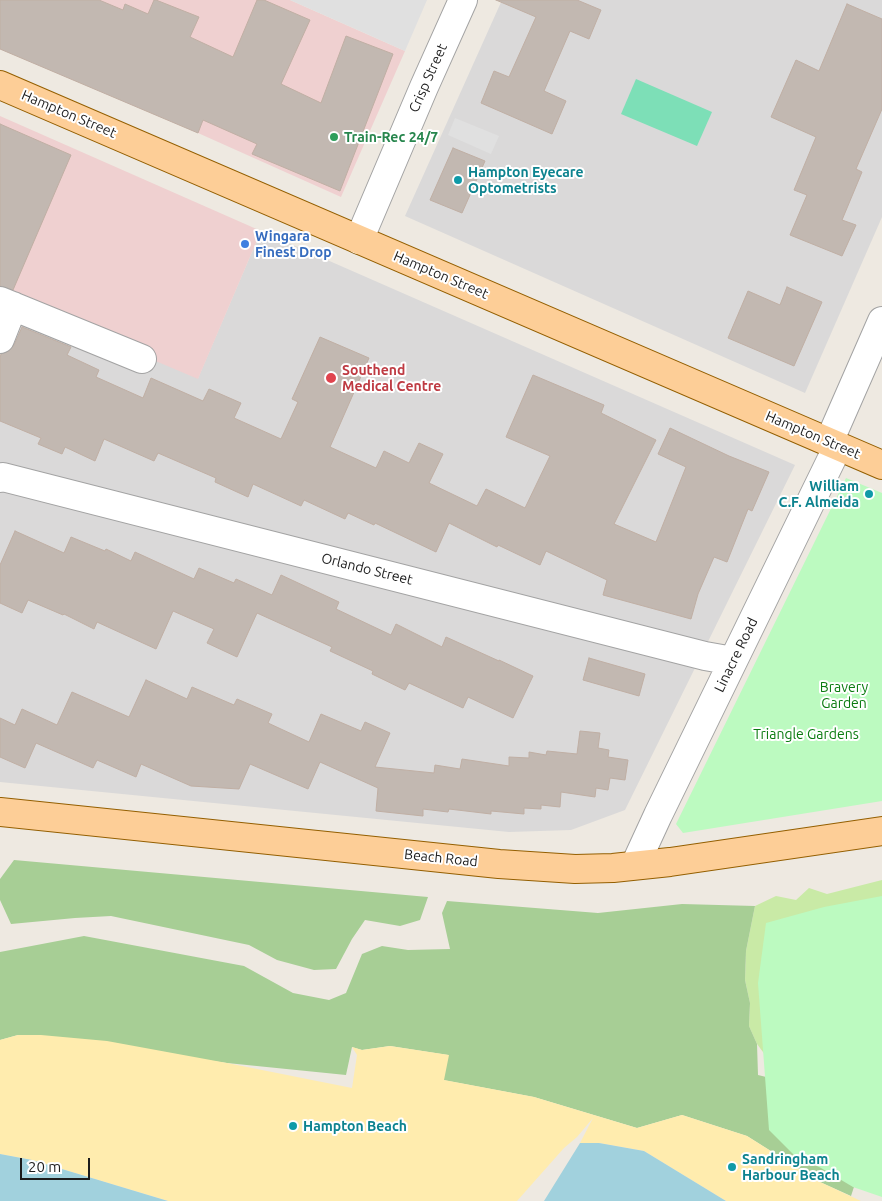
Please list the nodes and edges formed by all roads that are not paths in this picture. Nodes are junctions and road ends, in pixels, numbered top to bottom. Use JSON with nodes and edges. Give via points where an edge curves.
{"nodes":[{"id":1,"x":463,"y":0,"type":"edge"},
{"id":2,"x":0,"y":84,"type":"edge"},
{"id":3,"x":359,"y":240,"type":"junction"},
{"id":4,"x":7,"y":304,"type":"edge"},
{"id":5,"x":882,"y":321,"type":"edge"},
{"id":6,"x":0,"y":339,"type":"edge"},
{"id":7,"x":142,"y":359,"type":"dead end"},
{"id":8,"x":833,"y":444,"type":"junction"},
{"id":9,"x":882,"y":465,"type":"edge"},
{"id":10,"x":0,"y":478,"type":"edge"},
{"id":11,"x":733,"y":661,"type":"junction"},
{"id":12,"x":0,"y":812,"type":"edge"},
{"id":13,"x":882,"y":831,"type":"edge"},
{"id":14,"x":635,"y":866,"type":"junction"}],
"edges":[{"from":1,"to":3,"type":"street","name":"Crisp Street"},
{"from":2,"to":3,"type":"main road","name":"Hampton Street"},
{"from":3,"to":8,"type":"main road","name":"Hampton Street"},
{"from":4,"to":6,"type":"street"},
{"from":4,"to":7,"type":"street"},
{"from":5,"to":8,"type":"street","name":"Linacre Road"},
{"from":8,"to":9,"type":"main road","name":"Hampton Street"},
{"from":8,"to":11,"type":"street","name":"Linacre Road"},
{"from":10,"to":11,"type":"street","name":"Orlando Street"},
{"from":11,"to":14,"type":"street","name":"Linacre Road"},
{"from":12,"to":14,"type":"main road","name":"Beach Road","via":[[500,864],[575,869]]},
{"from":13,"to":14,"type":"main road","name":"Beach Road"}]}
